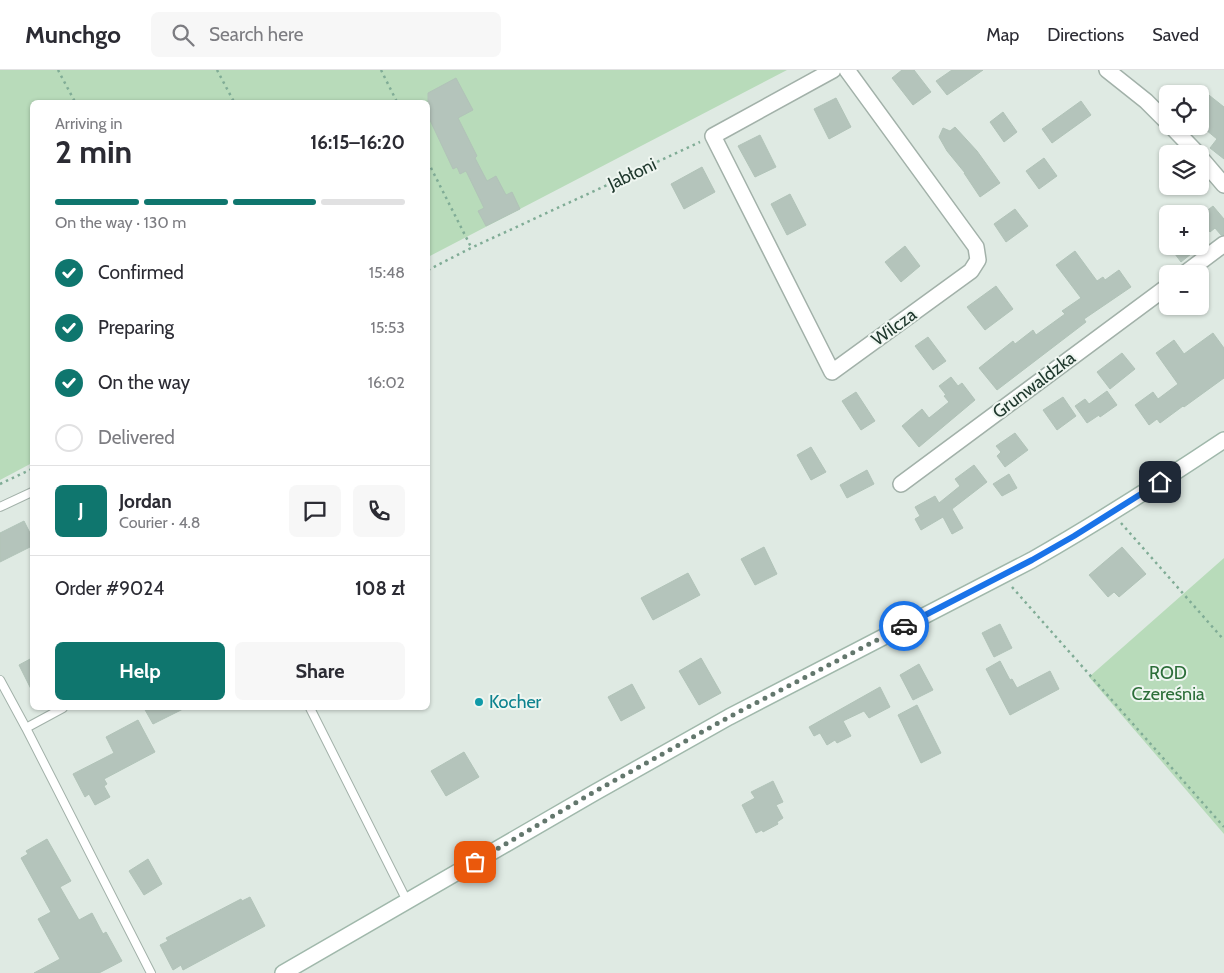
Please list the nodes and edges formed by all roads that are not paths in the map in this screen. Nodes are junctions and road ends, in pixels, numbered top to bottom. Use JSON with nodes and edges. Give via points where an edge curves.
{"nodes":[{"id":1,"x":833,"y":70,"type":"edge"},
{"id":2,"x":847,"y":70,"type":"edge"},
{"id":3,"x":1107,"y":70,"type":"edge"},
{"id":4,"x":1159,"y":114,"type":"edge"},
{"id":5,"x":1180,"y":135,"type":"edge"},
{"id":6,"x":1189,"y":145,"type":"edge"},
{"id":7,"x":1209,"y":167,"type":"edge"},
{"id":8,"x":1224,"y":185,"type":"edge"},
{"id":9,"x":1224,"y":244,"type":"edge"},
{"id":10,"x":1196,"y":265,"type":"edge"},
{"id":11,"x":1159,"y":293,"type":"edge"},
{"id":12,"x":1224,"y":440,"type":"edge"},
{"id":13,"x":901,"y":484,"type":"dead end"},
{"id":14,"x":30,"y":493,"type":"edge"},
{"id":15,"x":0,"y":507,"type":"edge"},
{"id":16,"x":0,"y":680,"type":"edge"},
{"id":17,"x":59,"y":710,"type":"edge"},
{"id":18,"x":311,"y":710,"type":"edge"},
{"id":19,"x":26,"y":728,"type":"junction"},
{"id":20,"x":407,"y":901,"type":"junction"},
{"id":21,"x":151,"y":973,"type":"edge"},
{"id":22,"x":283,"y":973,"type":"edge"}],
"edges":[{"from":1,"to":2,"type":"street","name":"Wilcza","via":[[713,136],[832,372],[971,270],[978,260],[976,247]]},
{"from":3,"to":4,"type":"street"},
{"from":5,"to":6,"type":"street"},
{"from":7,"to":8,"type":"street"},
{"from":9,"to":10,"type":"street"},
{"from":11,"to":13,"type":"street","name":"Grunwaldzka"},
{"from":12,"to":20,"type":"street","via":[[1074,536],[721,722]]},
{"from":14,"to":15,"type":"lane"},
{"from":16,"to":19,"type":"lane"},
{"from":17,"to":19,"type":"lane"},
{"from":18,"to":20,"type":"lane"},
{"from":19,"to":21,"type":"lane"},
{"from":20,"to":22,"type":"street"}]}
